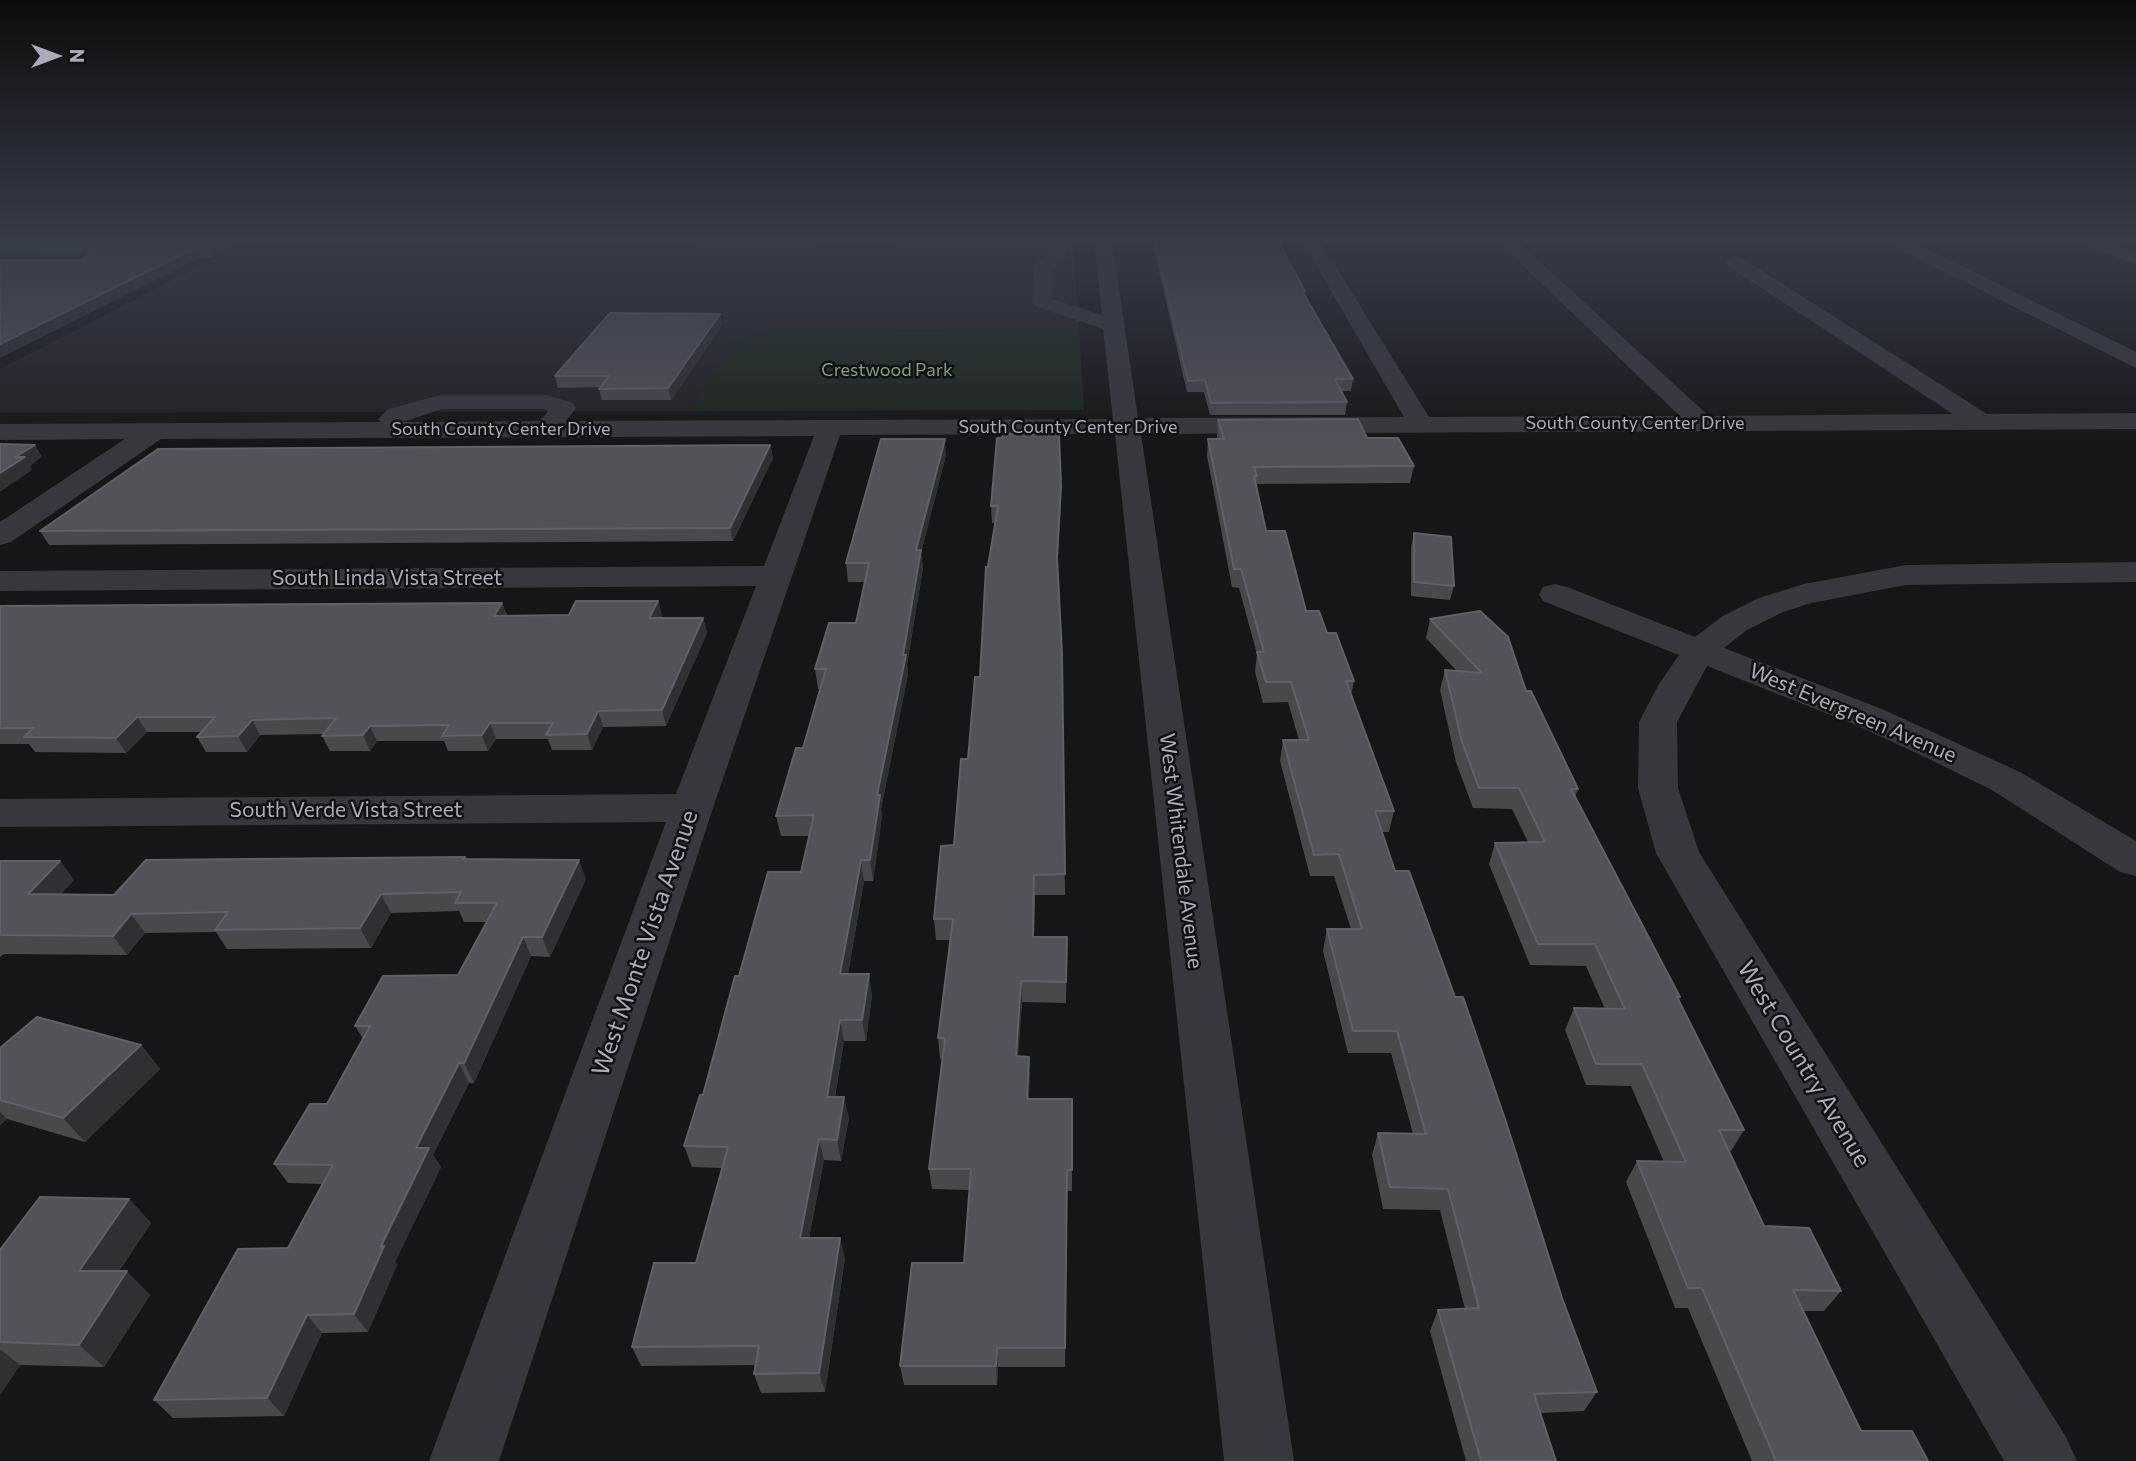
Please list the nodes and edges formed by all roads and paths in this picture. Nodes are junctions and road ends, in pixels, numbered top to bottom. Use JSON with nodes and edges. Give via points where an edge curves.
{"nodes":[{"id":1,"x":1064,"y":309,"type":"edge"},
{"id":2,"x":1110,"y":309,"type":"edge"},
{"id":3,"x":1352,"y":309,"type":"edge"},
{"id":4,"x":1580,"y":309,"type":"edge"},
{"id":5,"x":1808,"y":309,"type":"edge"},
{"id":6,"x":2034,"y":309,"type":"edge"},
{"id":7,"x":1115,"y":326,"type":"junction"},
{"id":8,"x":2136,"y":360,"type":"edge"},
{"id":9,"x":1980,"y":421,"type":"junction"},
{"id":10,"x":2136,"y":421,"type":"edge"},
{"id":11,"x":1702,"y":422,"type":"junction"},
{"id":12,"x":1422,"y":424,"type":"junction"},
{"id":13,"x":830,"y":427,"type":"junction"},
{"id":14,"x":1126,"y":427,"type":"junction"},
{"id":15,"x":155,"y":431,"type":"junction"},
{"id":16,"x":0,"y":432,"type":"edge"},
{"id":17,"x":0,"y":536,"type":"edge"},
{"id":18,"x":2136,"y":572,"type":"edge"},
{"id":19,"x":775,"y":576,"type":"junction"},
{"id":20,"x":0,"y":581,"type":"edge"},
{"id":21,"x":1555,"y":594,"type":"dead end"},
{"id":22,"x":1700,"y":650,"type":"junction"},
{"id":23,"x":692,"y":808,"type":"junction"},
{"id":24,"x":0,"y":813,"type":"edge"},
{"id":25,"x":2136,"y":861,"type":"edge"},
{"id":26,"x":464,"y":1461,"type":"edge"},
{"id":27,"x":1259,"y":1461,"type":"edge"},
{"id":28,"x":2042,"y":1461,"type":"edge"}],
"edges":[{"from":1,"to":7,"type":"street"},
{"from":2,"to":7,"type":"street","name":"West Whitendale Avenue"},
{"from":3,"to":12,"type":"street"},
{"from":4,"to":11,"type":"street"},
{"from":5,"to":9,"type":"street"},
{"from":6,"to":8,"type":"street"},
{"from":7,"to":14,"type":"street","name":"West Whitendale Avenue"},
{"from":9,"to":10,"type":"street","name":"South County Center Drive"},
{"from":9,"to":11,"type":"street","name":"South County Center Drive"},
{"from":11,"to":12,"type":"street","name":"South County Center Drive"},
{"from":12,"to":14,"type":"street","name":"South County Center Drive"},
{"from":13,"to":14,"type":"street","name":"South County Center Drive"},
{"from":13,"to":15,"type":"street","name":"South County Center Drive"},
{"from":13,"to":19,"type":"street","name":"West Monte Vista Avenue"},
{"from":14,"to":27,"type":"street","name":"West Whitendale Avenue"},
{"from":15,"to":16,"type":"street","name":"South County Center Drive"},
{"from":15,"to":17,"type":"street"},
{"from":18,"to":22,"type":"street","via":[[1955,573],[1860,582],[1771,605],[1735,623]]},
{"from":19,"to":20,"type":"street","name":"South Linda Vista Street"},
{"from":19,"to":23,"type":"street","name":"West Monte Vista Avenue"},
{"from":21,"to":22,"type":"street","name":"West Evergreen Avenue"},
{"from":22,"to":25,"type":"street","name":"West Evergreen Avenue","via":[[1941,749],[2006,781]]},
{"from":22,"to":28,"type":"street","name":"West Country Avenue","via":[[1658,722],[1658,788],[1678,853]]},
{"from":23,"to":24,"type":"street","name":"South Verde Vista Street"},
{"from":23,"to":26,"type":"street","name":"West Monte Vista Avenue"}]}
